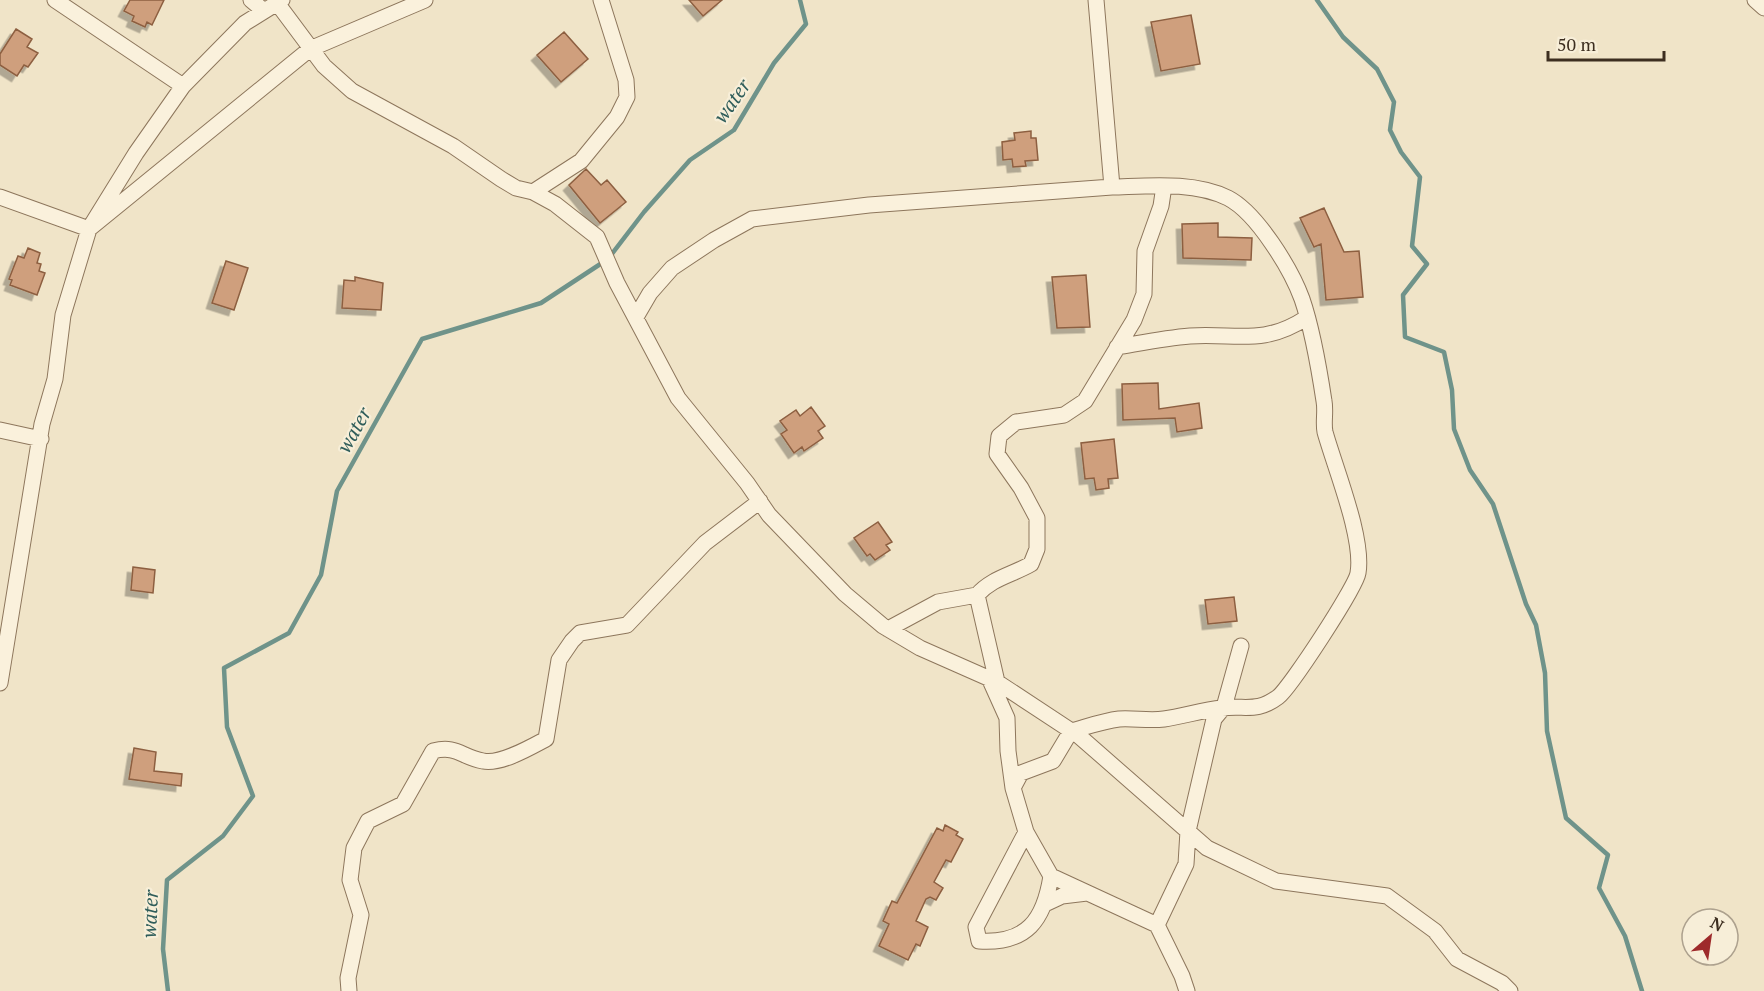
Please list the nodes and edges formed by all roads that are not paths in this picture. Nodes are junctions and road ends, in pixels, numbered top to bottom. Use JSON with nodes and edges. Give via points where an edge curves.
{"nodes":[{"id":1,"x":55,"y":0,"type":"edge"},
{"id":2,"x":251,"y":0,"type":"edge"},
{"id":3,"x":425,"y":0,"type":"edge"},
{"id":4,"x":602,"y":0,"type":"edge"},
{"id":5,"x":1096,"y":0,"type":"edge"},
{"id":6,"x":1755,"y":0,"type":"edge"},
{"id":7,"x":280,"y":1,"type":"edge"},
{"id":8,"x":1764,"y":8,"type":"edge"},
{"id":9,"x":263,"y":10,"type":"junction"},
{"id":10,"x":310,"y":49,"type":"junction"},
{"id":11,"x":183,"y":86,"type":"junction"},
{"id":12,"x":1164,"y":186,"type":"junction"},
{"id":13,"x":1112,"y":187,"type":"junction"},
{"id":14,"x":533,"y":192,"type":"junction"},
{"id":15,"x":0,"y":196,"type":"edge"},
{"id":16,"x":89,"y":229,"type":"junction"},
{"id":17,"x":636,"y":317,"type":"junction"},
{"id":18,"x":1306,"y":318,"type":"junction"},
{"id":19,"x":1117,"y":347,"type":"junction"},
{"id":20,"x":0,"y":430,"type":"edge"},
{"id":21,"x":41,"y":440,"type":"junction"},
{"id":22,"x":760,"y":501,"type":"junction"},
{"id":23,"x":977,"y":595,"type":"junction"},
{"id":24,"x":888,"y":629,"type":"junction"},
{"id":25,"x":1240,"y":646,"type":"dead end"},
{"id":26,"x":993,"y":680,"type":"junction"},
{"id":27,"x":0,"y":683,"type":"edge"},
{"id":28,"x":1224,"y":707,"type":"junction"},
{"id":29,"x":1071,"y":731,"type":"junction"},
{"id":30,"x":1013,"y":788,"type":"junction"},
{"id":31,"x":1188,"y":831,"type":"junction"},
{"id":32,"x":1026,"y":832,"type":"junction"},
{"id":33,"x":1051,"y":876,"type":"junction"},
{"id":34,"x":1087,"y":893,"type":"junction"},
{"id":35,"x":1047,"y":903,"type":"junction"},
{"id":36,"x":1157,"y":925,"type":"junction"},
{"id":37,"x":349,"y":991,"type":"edge"},
{"id":38,"x":1186,"y":991,"type":"edge"},
{"id":39,"x":1510,"y":991,"type":"edge"}],
"edges":[{"from":1,"to":11,"type":"street"},
{"from":2,"to":9,"type":"street"},
{"from":3,"to":10,"type":"street"},
{"from":4,"to":14,"type":"street","via":[[626,80],[627,97],[617,117],[581,161]]},
{"from":5,"to":13,"type":"street"},
{"from":6,"to":8,"type":"street"},
{"from":7,"to":9,"type":"street"},
{"from":7,"to":10,"type":"street"},
{"from":9,"to":11,"type":"street"},
{"from":10,"to":14,"type":"street","via":[[352,91],[453,146],[516,188]]},
{"from":10,"to":16,"type":"street"},
{"from":11,"to":16,"type":"street"},
{"from":12,"to":13,"type":"street"},
{"from":12,"to":18,"type":"street","via":[[1228,198],[1250,215],[1276,249],[1302,298]]},
{"from":12,"to":19,"type":"street","via":[[1145,251],[1144,294]]},
{"from":13,"to":17,"type":"street","via":[[869,205],[752,219],[672,268]]},
{"from":14,"to":17,"type":"street","via":[[597,237]]},
{"from":15,"to":16,"type":"street"},
{"from":16,"to":21,"type":"street","via":[[63,315],[55,379]]},
{"from":17,"to":22,"type":"street","via":[[678,398]]},
{"from":18,"to":19,"type":"street","via":[[1286,331],[1255,337],[1191,336]]},
{"from":18,"to":28,"type":"street","via":[[1325,403],[1325,430],[1338,465],[1359,557],[1358,575],[1350,595],[1279,697],[1258,709]]},
{"from":19,"to":23,"type":"street","via":[[1085,401],[1064,415],[1016,422],[999,436],[997,454],[1037,519],[1036,549],[1032,564],[989,582]]},
{"from":20,"to":21,"type":"street"},
{"from":21,"to":27,"type":"street"},
{"from":22,"to":24,"type":"street","via":[[819,568]]},
{"from":22,"to":37,"type":"street","via":[[705,543],[627,626],[580,633],[572,641],[559,660],[546,739],[514,755],[485,762],[448,747],[433,751],[403,804],[368,821],[354,848],[350,880],[360,915]]},
{"from":23,"to":24,"type":"street","via":[[938,602]]},
{"from":23,"to":26,"type":"street"},
{"from":24,"to":26,"type":"street","via":[[920,648]]},
{"from":25,"to":28,"type":"street"},
{"from":26,"to":29,"type":"street"},
{"from":26,"to":30,"type":"street","via":[[1007,718]]},
{"from":28,"to":29,"type":"street","via":[[1162,719],[1119,719]]},
{"from":28,"to":31,"type":"street","via":[[1214,719]]},
{"from":29,"to":30,"type":"street","via":[[1053,761],[1021,772]]},
{"from":29,"to":31,"type":"street"},
{"from":30,"to":32,"type":"street"},
{"from":31,"to":36,"type":"street","via":[[1186,864]]},
{"from":31,"to":39,"type":"street","via":[[1207,848],[1276,881],[1387,896],[1435,931],[1457,959]]},
{"from":32,"to":33,"type":"street"},
{"from":32,"to":35,"type":"street","via":[[976,927],[979,941],[998,942],[1031,929]]},
{"from":33,"to":34,"type":"street"},
{"from":33,"to":35,"type":"street"},
{"from":34,"to":35,"type":"street","via":[[1062,896]]},
{"from":34,"to":36,"type":"street"},
{"from":36,"to":38,"type":"street"}]}
